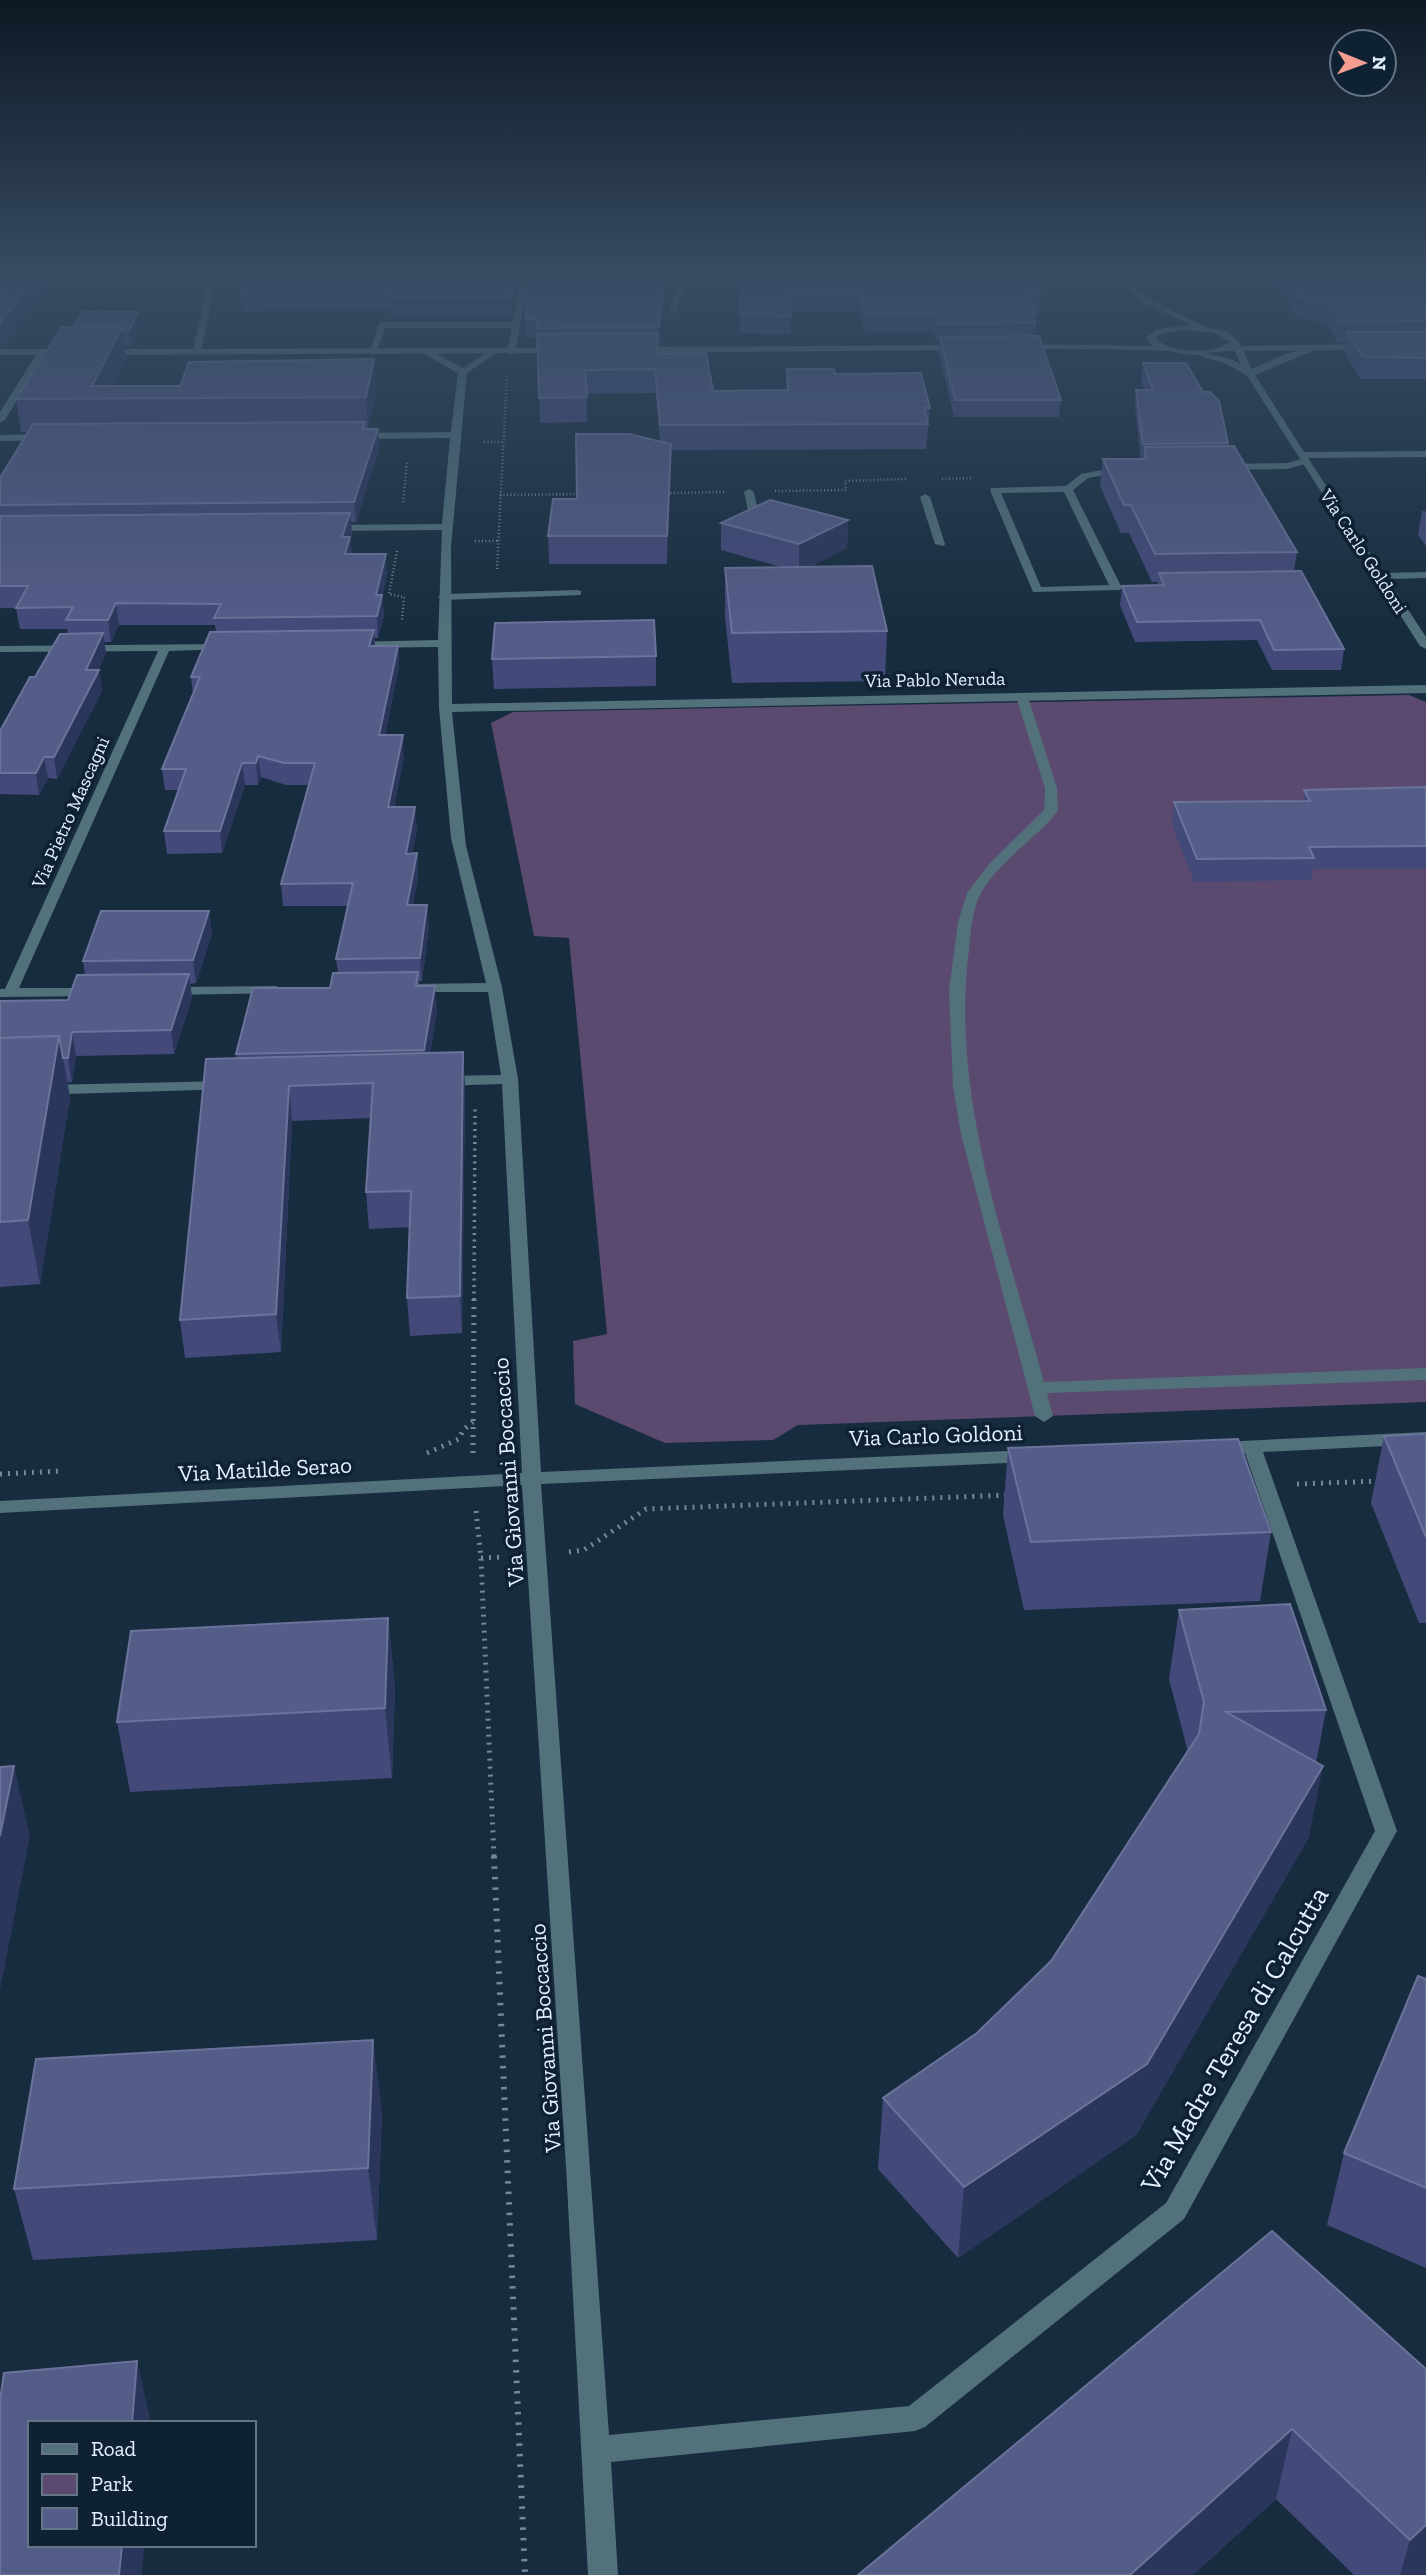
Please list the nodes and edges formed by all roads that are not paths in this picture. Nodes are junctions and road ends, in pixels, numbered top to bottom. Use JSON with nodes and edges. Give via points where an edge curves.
{"nodes":[{"id":1,"x":17,"y":393,"type":"edge"},
{"id":2,"x":460,"y":393,"type":"edge"},
{"id":3,"x":1262,"y":393,"type":"edge"},
{"id":4,"x":0,"y":420,"type":"edge"},
{"id":5,"x":455,"y":435,"type":"junction"},
{"id":6,"x":341,"y":436,"type":"edge"},
{"id":7,"x":55,"y":437,"type":"edge"},
{"id":8,"x":0,"y":438,"type":"edge"},
{"id":9,"x":1426,"y":454,"type":"edge"},
{"id":10,"x":1303,"y":458,"type":"junction"},
{"id":11,"x":1208,"y":467,"type":"edge"},
{"id":12,"x":1141,"y":468,"type":"edge"},
{"id":13,"x":1068,"y":489,"type":"junction"},
{"id":14,"x":749,"y":492,"type":"dead end"},
{"id":15,"x":925,"y":497,"type":"dead end"},
{"id":16,"x":756,"y":525,"type":"edge"},
{"id":17,"x":449,"y":527,"type":"junction"},
{"id":18,"x":319,"y":528,"type":"edge"},
{"id":19,"x":940,"y":544,"type":"dead end"},
{"id":20,"x":1426,"y":575,"type":"edge"},
{"id":21,"x":1380,"y":576,"type":"junction"},
{"id":22,"x":1116,"y":588,"type":"junction"},
{"id":23,"x":1130,"y":588,"type":"edge"},
{"id":24,"x":577,"y":593,"type":"dead end"},
{"id":25,"x":444,"y":597,"type":"junction"},
{"id":26,"x":442,"y":643,"type":"junction"},
{"id":27,"x":340,"y":645,"type":"edge"},
{"id":28,"x":1426,"y":646,"type":"edge"},
{"id":29,"x":232,"y":647,"type":"edge"},
{"id":30,"x":165,"y":648,"type":"junction"},
{"id":31,"x":0,"y":649,"type":"edge"},
{"id":32,"x":1426,"y":689,"type":"edge"},
{"id":33,"x":1022,"y":697,"type":"junction"},
{"id":34,"x":445,"y":708,"type":"junction"},
{"id":35,"x":495,"y":987,"type":"junction"},
{"id":36,"x":397,"y":988,"type":"edge"},
{"id":37,"x":287,"y":990,"type":"edge"},
{"id":38,"x":148,"y":991,"type":"edge"},
{"id":39,"x":107,"y":992,"type":"edge"},
{"id":40,"x":5,"y":993,"type":"edge"},
{"id":41,"x":510,"y":1079,"type":"junction"},
{"id":42,"x":420,"y":1081,"type":"edge"},
{"id":43,"x":239,"y":1086,"type":"edge"},
{"id":44,"x":0,"y":1091,"type":"edge"},
{"id":45,"x":1426,"y":1374,"type":"edge"},
{"id":46,"x":1036,"y":1388,"type":"junction"},
{"id":47,"x":1044,"y":1416,"type":"dead end"},
{"id":48,"x":1426,"y":1438,"type":"edge"},
{"id":49,"x":1252,"y":1447,"type":"junction"},
{"id":50,"x":1219,"y":1448,"type":"edge"},
{"id":51,"x":1055,"y":1455,"type":"edge"},
{"id":52,"x":532,"y":1480,"type":"junction"},
{"id":53,"x":0,"y":1507,"type":"edge"},
{"id":54,"x":596,"y":2450,"type":"junction"},
{"id":55,"x":603,"y":2575,"type":"edge"}],
"edges":[{"from":1,"to":4,"type":"street"},
{"from":2,"to":5,"type":"street","name":"Via Giovanni Boccaccio"},
{"from":3,"to":10,"type":"street","name":"Via Carlo Goldoni"},
{"from":5,"to":6,"type":"street"},
{"from":5,"to":17,"type":"street","name":"Via Giovanni Boccaccio"},
{"from":7,"to":8,"type":"street"},
{"from":9,"to":10,"type":"street","name":"Via Carlo Goldoni"},
{"from":10,"to":11,"type":"street","via":[[1287,466]]},
{"from":10,"to":21,"type":"street","name":"Via Carlo Goldoni"},
{"from":12,"to":13,"type":"street","via":[[1085,476]]},
{"from":13,"to":22,"type":"street"},
{"from":13,"to":22,"type":"street","via":[[995,490],[1037,590]]},
{"from":14,"to":16,"type":"street"},
{"from":15,"to":19,"type":"street"},
{"from":17,"to":18,"type":"street"},
{"from":17,"to":25,"type":"street","name":"Via Giovanni Boccaccio"},
{"from":20,"to":21,"type":"street"},
{"from":21,"to":28,"type":"street","name":"Via Carlo Goldoni"},
{"from":22,"to":23,"type":"street"},
{"from":24,"to":25,"type":"street"},
{"from":25,"to":26,"type":"street","name":"Via Giovanni Boccaccio"},
{"from":26,"to":27,"type":"street"},
{"from":26,"to":34,"type":"street","name":"Via Giovanni Boccaccio"},
{"from":29,"to":30,"type":"street"},
{"from":30,"to":31,"type":"street"},
{"from":30,"to":40,"type":"street","name":"Via Pietro Mascagni"},
{"from":32,"to":33,"type":"street","name":"Via Pablo Neruda"},
{"from":33,"to":34,"type":"street","name":"Via Pablo Neruda"},
{"from":33,"to":46,"type":"street","via":[[1051,788],[1051,811],[974,893],[965,922],[956,991],[966,1118]]},
{"from":34,"to":35,"type":"street","name":"Via Giovanni Boccaccio","via":[[458,843]]},
{"from":35,"to":36,"type":"street"},
{"from":35,"to":41,"type":"street","name":"Via Giovanni Boccaccio"},
{"from":37,"to":38,"type":"street"},
{"from":39,"to":40,"type":"street"},
{"from":41,"to":42,"type":"street"},
{"from":41,"to":52,"type":"street","name":"Via Giovanni Boccaccio"},
{"from":43,"to":44,"type":"street"},
{"from":45,"to":46,"type":"street"},
{"from":46,"to":47,"type":"street"},
{"from":48,"to":49,"type":"street"},
{"from":49,"to":50,"type":"street"},
{"from":49,"to":54,"type":"street","name":"Via Madre Teresa di Calcutta","via":[[1386,1831],[1175,2211],[915,2418]]},
{"from":51,"to":52,"type":"street","name":"Via Carlo Goldoni"},
{"from":52,"to":53,"type":"street","name":"Via Matilde Serao"},
{"from":52,"to":54,"type":"street","name":"Via Giovanni Boccaccio"},
{"from":54,"to":55,"type":"street","name":"Via Giovanni Boccaccio"}]}
